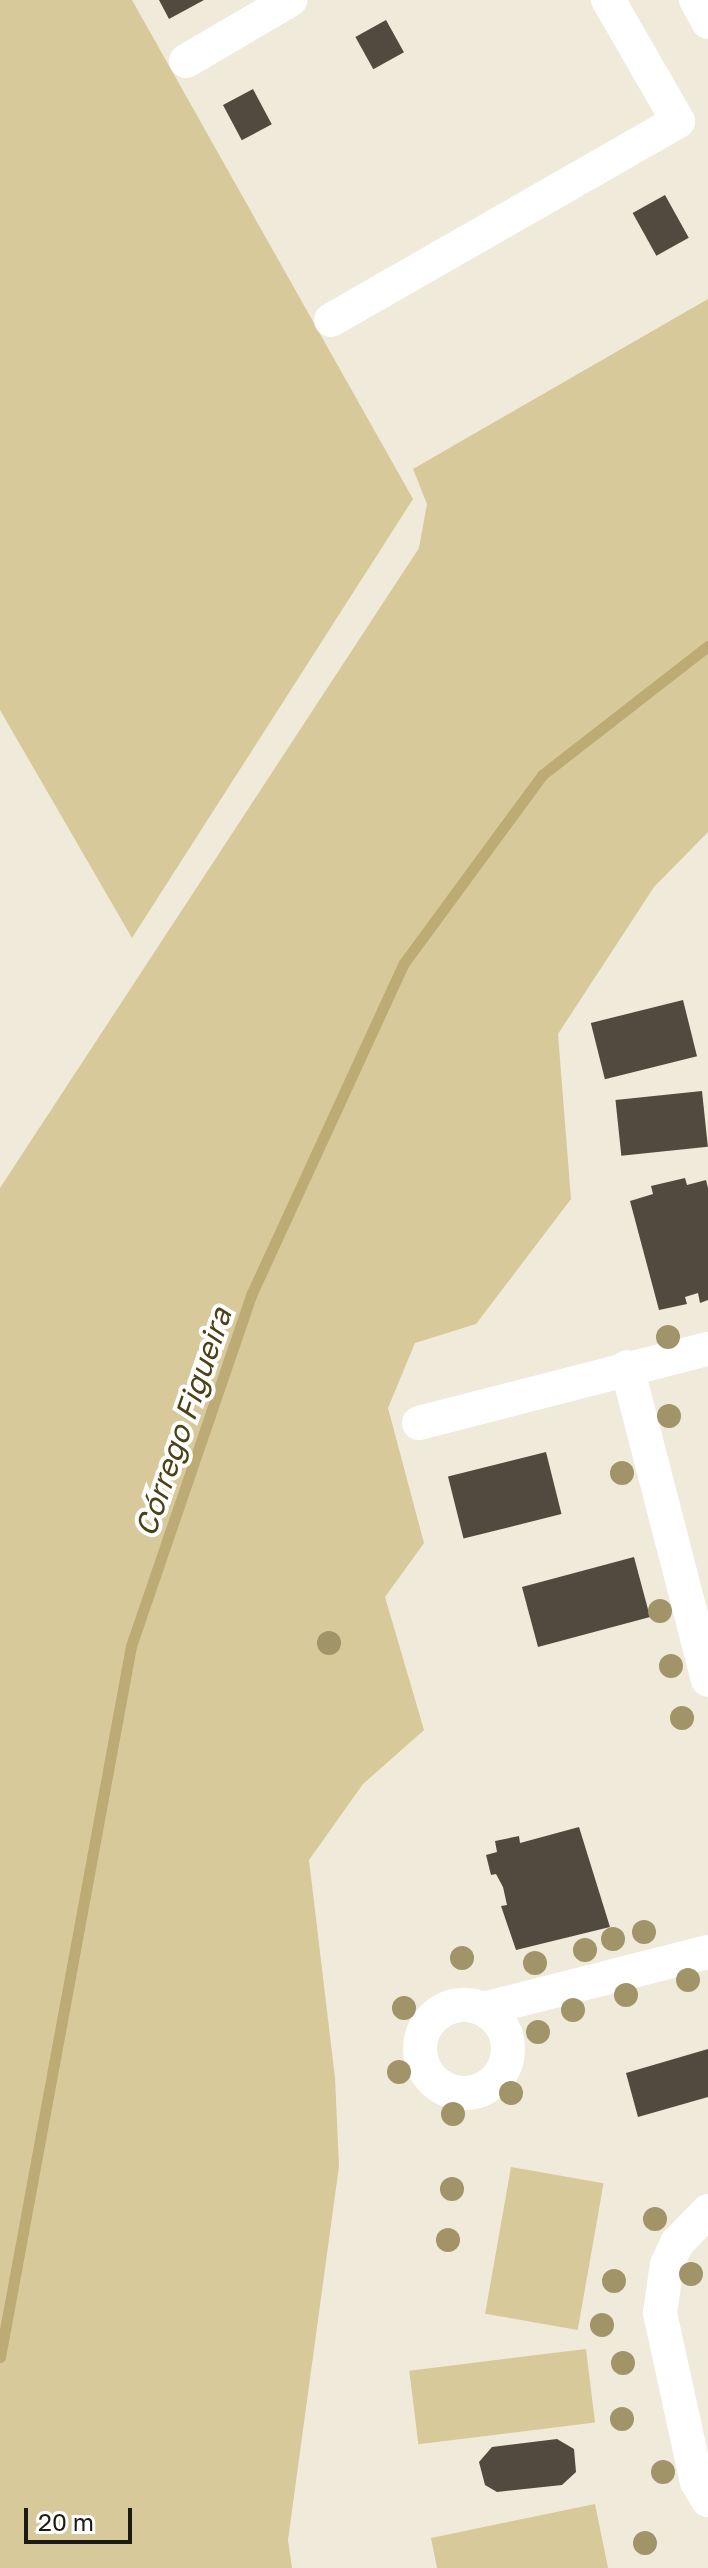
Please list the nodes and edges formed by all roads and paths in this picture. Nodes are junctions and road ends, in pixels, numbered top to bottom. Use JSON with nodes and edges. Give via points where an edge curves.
{"nodes":[{"id":1,"x":290,"y":0,"type":"edge"},
{"id":2,"x":608,"y":0,"type":"edge"},
{"id":3,"x":696,"y":0,"type":"edge"},
{"id":4,"x":708,"y":22,"type":"edge"},
{"id":5,"x":186,"y":61,"type":"dead end"},
{"id":6,"x":331,"y":320,"type":"dead end"},
{"id":7,"x":708,"y":1349,"type":"edge"},
{"id":8,"x":627,"y":1367,"type":"junction"},
{"id":9,"x":419,"y":1423,"type":"dead end"},
{"id":10,"x":708,"y":1680,"type":"edge"},
{"id":11,"x":708,"y":1952,"type":"edge"},
{"id":12,"x":549,"y":1992,"type":"junction"},
{"id":13,"x":483,"y":2009,"type":"junction"},
{"id":14,"x":508,"y":2042,"type":"junction"},
{"id":15,"x":708,"y":2211,"type":"edge"},
{"id":16,"x":708,"y":2500,"type":"edge"}],
"edges":[{"from":1,"to":5,"type":"street"},
{"from":2,"to":6,"type":"street","via":[[678,121]]},
{"from":3,"to":4,"type":"street"},
{"from":7,"to":8,"type":"street"},
{"from":8,"to":9,"type":"street"},
{"from":8,"to":10,"type":"street"},
{"from":11,"to":12,"type":"street"},
{"from":12,"to":13,"type":"street"},
{"from":12,"to":14,"type":"street","via":[[515,2026]]},
{"from":13,"to":14,"type":"street","via":[[503,2028]]},
{"from":13,"to":14,"type":"street","via":[[456,2005],[432,2019],[420,2044],[426,2071],[448,2090],[478,2090],[501,2072]]},
{"from":15,"to":16,"type":"street","via":[[677,2243],[667,2264],[660,2313],[697,2482]]}]}
